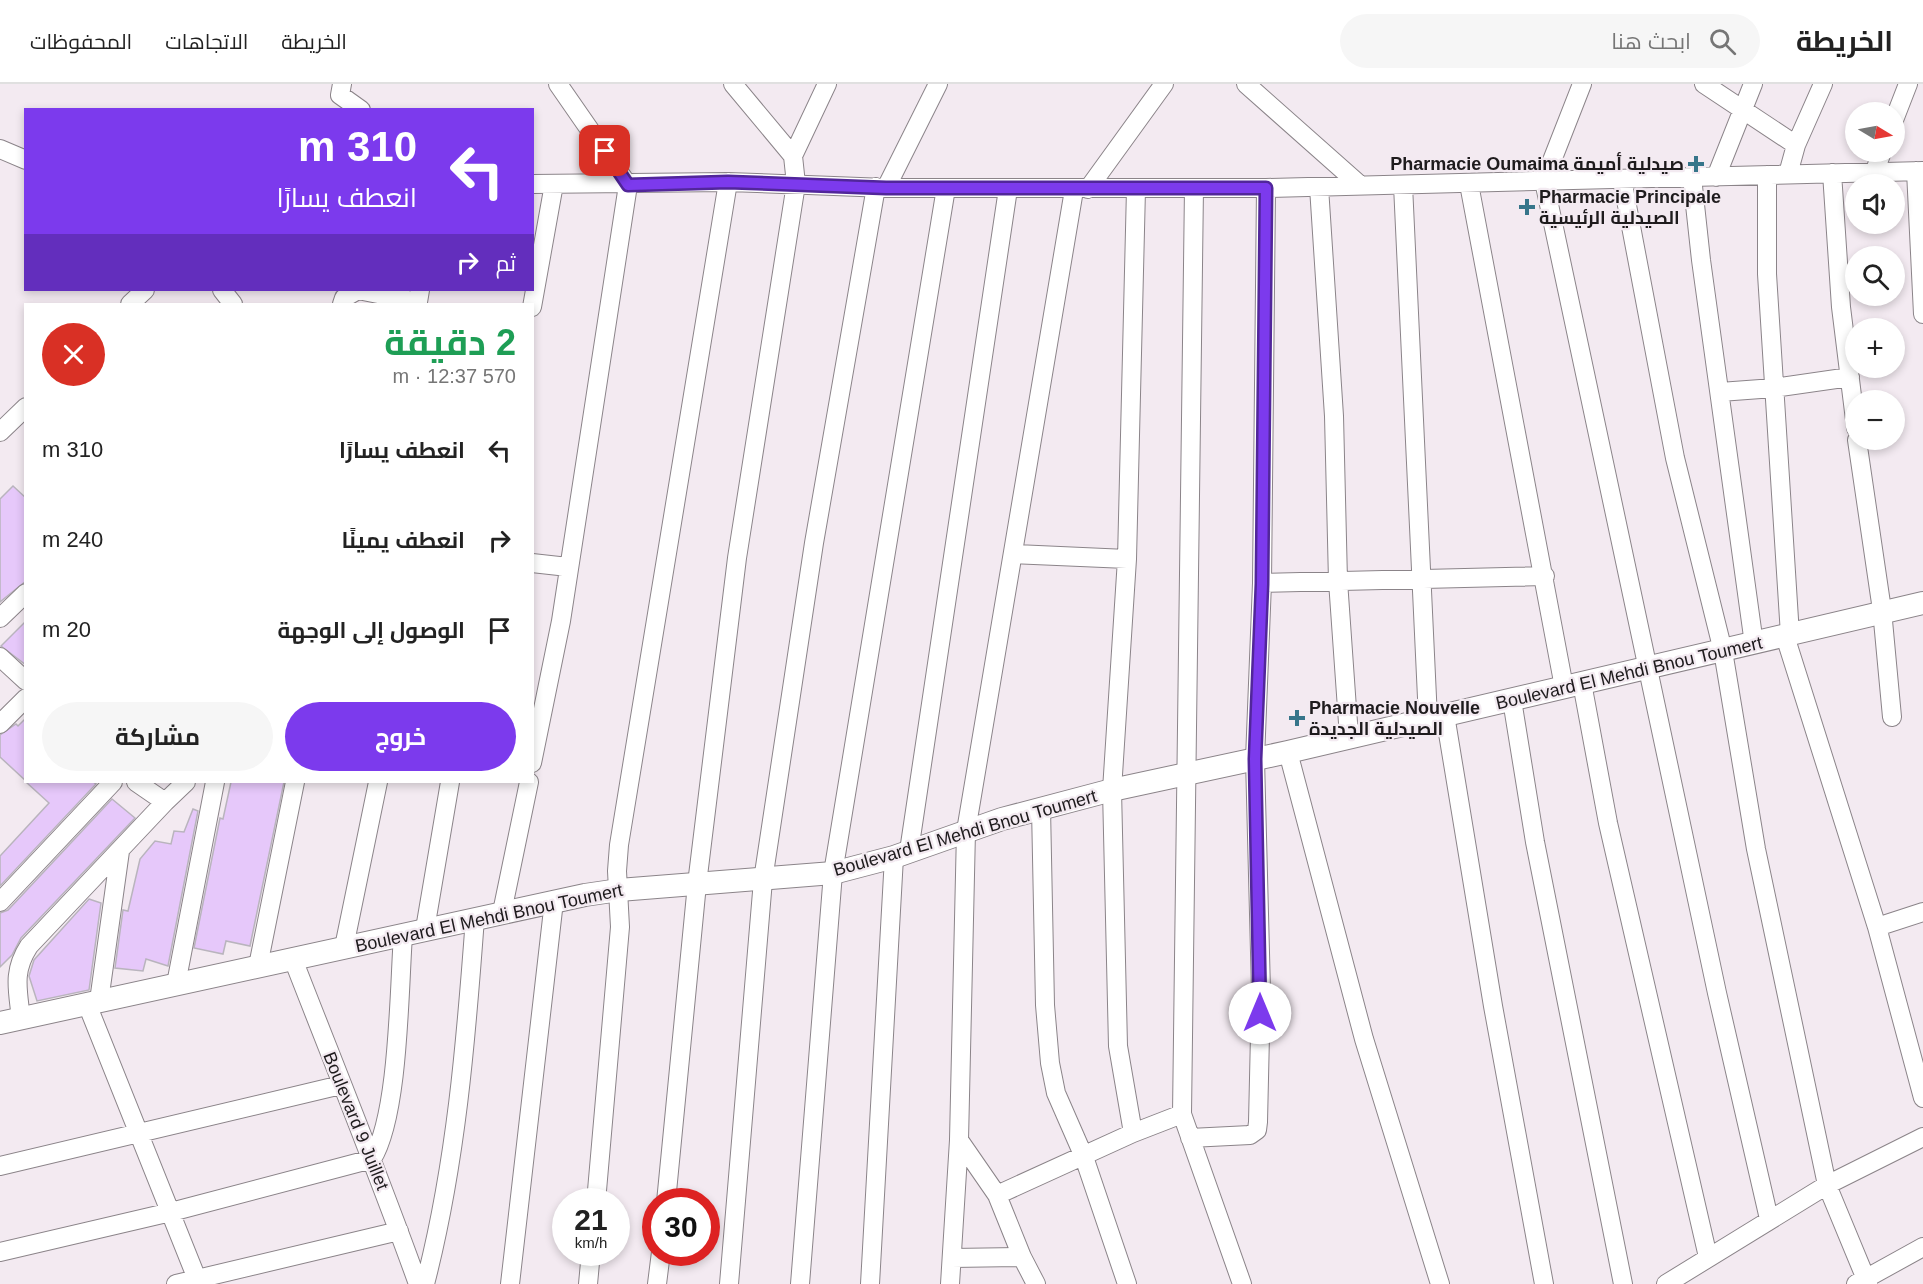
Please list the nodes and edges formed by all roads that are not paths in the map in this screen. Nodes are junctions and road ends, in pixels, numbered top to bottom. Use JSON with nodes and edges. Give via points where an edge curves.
{"nodes":[{"id":1,"x":558,"y":84,"type":"edge"},
{"id":2,"x":733,"y":84,"type":"edge"},
{"id":3,"x":827,"y":84,"type":"edge"},
{"id":4,"x":938,"y":84,"type":"edge"},
{"id":5,"x":1164,"y":84,"type":"edge"},
{"id":6,"x":1246,"y":84,"type":"edge"},
{"id":7,"x":1582,"y":84,"type":"edge"},
{"id":8,"x":1704,"y":84,"type":"edge"},
{"id":9,"x":1753,"y":84,"type":"edge"},
{"id":10,"x":1823,"y":84,"type":"edge"},
{"id":11,"x":1908,"y":84,"type":"edge"},
{"id":12,"x":337,"y":93,"type":"edge"},
{"id":13,"x":1901,"y":102,"type":"edge"},
{"id":14,"x":359,"y":108,"type":"edge"},
{"id":15,"x":1743,"y":109,"type":"junction"},
{"id":16,"x":1796,"y":145,"type":"junction"},
{"id":17,"x":0,"y":149,"type":"edge"},
{"id":18,"x":793,"y":156,"type":"junction"},
{"id":19,"x":24,"y":159,"type":"edge"},
{"id":20,"x":1878,"y":162,"type":"edge"},
{"id":21,"x":1920,"y":171,"type":"edge"},
{"id":22,"x":1832,"y":173,"type":"junction"},
{"id":23,"x":1874,"y":173,"type":"junction"},
{"id":24,"x":1788,"y":174,"type":"junction"},
{"id":25,"x":1767,"y":175,"type":"junction"},
{"id":26,"x":1692,"y":177,"type":"junction"},
{"id":27,"x":1716,"y":177,"type":"junction"},
{"id":28,"x":1622,"y":180,"type":"junction"},
{"id":29,"x":1544,"y":181,"type":"junction"},
{"id":30,"x":728,"y":182,"type":"junction"},
{"id":31,"x":534,"y":184,"type":"edge"},
{"id":32,"x":554,"y":184,"type":"junction"},
{"id":33,"x":796,"y":184,"type":"junction"},
{"id":34,"x":1469,"y":184,"type":"junction"},
{"id":35,"x":628,"y":185,"type":"junction"},
{"id":36,"x":1403,"y":185,"type":"junction"},
{"id":37,"x":1361,"y":186,"type":"junction"},
{"id":38,"x":881,"y":187,"type":"junction"},
{"id":39,"x":1319,"y":187,"type":"junction"},
{"id":40,"x":946,"y":188,"type":"junction"},
{"id":41,"x":1194,"y":188,"type":"junction"},
{"id":42,"x":1266,"y":188,"type":"junction"},
{"id":43,"x":1008,"y":189,"type":"junction"},
{"id":44,"x":1081,"y":189,"type":"junction"},
{"id":45,"x":1136,"y":189,"type":"junction"},
{"id":46,"x":144,"y":291,"type":"edge"},
{"id":47,"x":223,"y":291,"type":"edge"},
{"id":48,"x":356,"y":291,"type":"edge"},
{"id":49,"x":366,"y":291,"type":"edge"},
{"id":50,"x":423,"y":298,"type":"edge"},
{"id":51,"x":131,"y":303,"type":"edge"},
{"id":52,"x":232,"y":303,"type":"edge"},
{"id":53,"x":342,"y":303,"type":"edge"},
{"id":54,"x":533,"y":303,"type":"edge"},
{"id":55,"x":1923,"y":314,"type":"edge"},
{"id":56,"x":1845,"y":339,"type":"edge"},
{"id":57,"x":1845,"y":378,"type":"edge"},
{"id":58,"x":1774,"y":388,"type":"junction"},
{"id":59,"x":1720,"y":392,"type":"junction"},
{"id":60,"x":24,"y":409,"type":"edge"},
{"id":61,"x":0,"y":432,"type":"edge"},
{"id":62,"x":1858,"y":450,"type":"edge"},
{"id":63,"x":1013,"y":554,"type":"junction"},
{"id":64,"x":1127,"y":559,"type":"junction"},
{"id":65,"x":534,"y":563,"type":"edge"},
{"id":66,"x":568,"y":567,"type":"junction"},
{"id":67,"x":1545,"y":576,"type":"junction"},
{"id":68,"x":1424,"y":578,"type":"junction"},
{"id":69,"x":1338,"y":581,"type":"junction"},
{"id":70,"x":1262,"y":584,"type":"junction"},
{"id":71,"x":24,"y":595,"type":"edge"},
{"id":72,"x":1923,"y":603,"type":"edge"},
{"id":73,"x":1882,"y":610,"type":"junction"},
{"id":74,"x":0,"y":618,"type":"edge"},
{"id":75,"x":1787,"y":636,"type":"junction"},
{"id":76,"x":1754,"y":644,"type":"junction"},
{"id":77,"x":1723,"y":651,"type":"junction"},
{"id":78,"x":0,"y":657,"type":"edge"},
{"id":79,"x":1647,"y":668,"type":"junction"},
{"id":80,"x":24,"y":679,"type":"edge"},
{"id":81,"x":1573,"y":685,"type":"junction"},
{"id":82,"x":24,"y":700,"type":"edge"},
{"id":83,"x":1512,"y":700,"type":"junction"},
{"id":84,"x":1437,"y":717,"type":"junction"},
{"id":85,"x":1893,"y":717,"type":"dead end"},
{"id":86,"x":0,"y":724,"type":"edge"},
{"id":87,"x":1349,"y":737,"type":"junction"},
{"id":88,"x":1288,"y":752,"type":"junction"},
{"id":89,"x":534,"y":753,"type":"edge"},
{"id":90,"x":1255,"y":759,"type":"junction"},
{"id":91,"x":1185,"y":775,"type":"junction"},
{"id":92,"x":112,"y":783,"type":"edge"},
{"id":93,"x":137,"y":783,"type":"edge"},
{"id":94,"x":185,"y":783,"type":"edge"},
{"id":95,"x":215,"y":783,"type":"edge"},
{"id":96,"x":295,"y":783,"type":"edge"},
{"id":97,"x":378,"y":783,"type":"edge"},
{"id":98,"x":450,"y":783,"type":"edge"},
{"id":99,"x":529,"y":783,"type":"edge"},
{"id":100,"x":1112,"y":790,"type":"junction"},
{"id":101,"x":165,"y":802,"type":"junction"},
{"id":102,"x":1041,"y":808,"type":"junction"},
{"id":103,"x":966,"y":831,"type":"junction"},
{"id":104,"x":120,"y":851,"type":"junction"},
{"id":105,"x":902,"y":854,"type":"junction"},
{"id":106,"x":833,"y":873,"type":"junction"},
{"id":107,"x":763,"y":880,"type":"junction"},
{"id":108,"x":697,"y":884,"type":"junction"},
{"id":109,"x":619,"y":890,"type":"junction"},
{"id":110,"x":554,"y":901,"type":"junction"},
{"id":111,"x":0,"y":902,"type":"edge"},
{"id":112,"x":502,"y":912,"type":"junction"},
{"id":113,"x":1923,"y":912,"type":"edge"},
{"id":114,"x":475,"y":918,"type":"junction"},
{"id":115,"x":1877,"y":927,"type":"junction"},
{"id":116,"x":425,"y":929,"type":"junction"},
{"id":117,"x":403,"y":935,"type":"junction"},
{"id":118,"x":344,"y":947,"type":"junction"},
{"id":119,"x":293,"y":959,"type":"junction"},
{"id":120,"x":258,"y":966,"type":"junction"},
{"id":121,"x":176,"y":984,"type":"junction"},
{"id":122,"x":93,"y":1003,"type":"junction"},
{"id":123,"x":10,"y":1021,"type":"edge"},
{"id":124,"x":341,"y":1085,"type":"junction"},
{"id":125,"x":1923,"y":1098,"type":"edge"},
{"id":126,"x":1182,"y":1114,"type":"junction"},
{"id":127,"x":1132,"y":1133,"type":"junction"},
{"id":128,"x":141,"y":1134,"type":"junction"},
{"id":129,"x":1923,"y":1137,"type":"edge"},
{"id":130,"x":1190,"y":1138,"type":"junction"},
{"id":131,"x":959,"y":1140,"type":"junction"},
{"id":132,"x":1084,"y":1157,"type":"junction"},
{"id":133,"x":372,"y":1159,"type":"junction"},
{"id":134,"x":0,"y":1166,"type":"edge"},
{"id":135,"x":1827,"y":1185,"type":"junction"},
{"id":136,"x":597,"y":1188,"type":"edge"},
{"id":137,"x":667,"y":1188,"type":"edge"},
{"id":138,"x":997,"y":1195,"type":"junction"},
{"id":139,"x":171,"y":1212,"type":"junction"},
{"id":140,"x":1769,"y":1219,"type":"junction"},
{"id":141,"x":399,"y":1231,"type":"junction"},
{"id":142,"x":1923,"y":1247,"type":"edge"},
{"id":143,"x":0,"y":1252,"type":"edge"},
{"id":144,"x":1022,"y":1257,"type":"junction"},
{"id":145,"x":1708,"y":1257,"type":"junction"},
{"id":146,"x":952,"y":1258,"type":"junction"},
{"id":147,"x":590,"y":1266,"type":"edge"},
{"id":148,"x":659,"y":1266,"type":"edge"},
{"id":149,"x":198,"y":1282,"type":"edge"},
{"id":150,"x":1863,"y":1282,"type":"edge"},
{"id":151,"x":176,"y":1284,"type":"edge"},
{"id":152,"x":418,"y":1284,"type":"edge"},
{"id":153,"x":425,"y":1284,"type":"edge"},
{"id":154,"x":510,"y":1284,"type":"edge"},
{"id":155,"x":588,"y":1284,"type":"edge"},
{"id":156,"x":657,"y":1284,"type":"edge"},
{"id":157,"x":729,"y":1284,"type":"edge"},
{"id":158,"x":800,"y":1284,"type":"edge"},
{"id":159,"x":870,"y":1284,"type":"edge"},
{"id":160,"x":950,"y":1284,"type":"edge"},
{"id":161,"x":1036,"y":1284,"type":"edge"},
{"id":162,"x":1127,"y":1284,"type":"edge"},
{"id":163,"x":1242,"y":1284,"type":"edge"},
{"id":164,"x":1440,"y":1284,"type":"edge"},
{"id":165,"x":1544,"y":1284,"type":"edge"},
{"id":166,"x":1623,"y":1284,"type":"edge"},
{"id":167,"x":1666,"y":1284,"type":"edge"}],
"edges":[{"from":1,"to":35,"type":"street"},
{"from":2,"to":18,"type":"street"},
{"from":3,"to":18,"type":"street"},
{"from":4,"to":38,"type":"street"},
{"from":5,"to":44,"type":"street"},
{"from":6,"to":37,"type":"street"},
{"from":7,"to":29,"type":"street"},
{"from":8,"to":15,"type":"street"},
{"from":9,"to":15,"type":"street"},
{"from":10,"to":16,"type":"street"},
{"from":11,"to":13,"type":"street"},
{"from":12,"to":14,"type":"street"},
{"from":15,"to":16,"type":"street"},
{"from":15,"to":27,"type":"street"},
{"from":16,"to":24,"type":"street"},
{"from":17,"to":19,"type":"street"},
{"from":18,"to":33,"type":"street"},
{"from":20,"to":23,"type":"street"},
{"from":21,"to":23,"type":"street"},
{"from":21,"to":55,"type":"street"},
{"from":22,"to":23,"type":"street"},
{"from":22,"to":24,"type":"street"},
{"from":22,"to":56,"type":"street"},
{"from":24,"to":25,"type":"street"},
{"from":25,"to":27,"type":"street"},
{"from":25,"to":58,"type":"street","via":[[1767,274]]},
{"from":26,"to":27,"type":"street"},
{"from":26,"to":28,"type":"street"},
{"from":26,"to":59,"type":"street"},
{"from":28,"to":29,"type":"street"},
{"from":28,"to":77,"type":"street","via":[[1675,458]]},
{"from":29,"to":34,"type":"street"},
{"from":29,"to":79,"type":"street"},
{"from":30,"to":33,"type":"street"},
{"from":30,"to":35,"type":"street"},
{"from":30,"to":109,"type":"street","via":[[623,817],[617,871]]},
{"from":31,"to":32,"type":"street"},
{"from":32,"to":35,"type":"street"},
{"from":32,"to":54,"type":"street"},
{"from":33,"to":38,"type":"street"},
{"from":33,"to":108,"type":"street","via":[[737,558]]},
{"from":34,"to":36,"type":"street"},
{"from":34,"to":67,"type":"street"},
{"from":35,"to":66,"type":"street"},
{"from":36,"to":37,"type":"street"},
{"from":36,"to":68,"type":"street"},
{"from":37,"to":39,"type":"street"},
{"from":38,"to":40,"type":"street"},
{"from":38,"to":107,"type":"street","via":[[814,543]]},
{"from":39,"to":42,"type":"street"},
{"from":39,"to":69,"type":"street","via":[[1334,416]]},
{"from":40,"to":43,"type":"street"},
{"from":40,"to":106,"type":"street"},
{"from":41,"to":42,"type":"street"},
{"from":41,"to":45,"type":"street"},
{"from":41,"to":91,"type":"street"},
{"from":42,"to":70,"type":"street"},
{"from":43,"to":44,"type":"street"},
{"from":43,"to":105,"type":"street"},
{"from":44,"to":45,"type":"street"},
{"from":44,"to":63,"type":"street"},
{"from":45,"to":64,"type":"street"},
{"from":46,"to":51,"type":"street"},
{"from":47,"to":52,"type":"street"},
{"from":48,"to":53,"type":"street"},
{"from":49,"to":50,"type":"street"},
{"from":57,"to":58,"type":"street"},
{"from":58,"to":59,"type":"street"},
{"from":58,"to":75,"type":"street"},
{"from":59,"to":76,"type":"street"},
{"from":60,"to":61,"type":"street"},
{"from":62,"to":73,"type":"street"},
{"from":63,"to":64,"type":"street"},
{"from":63,"to":103,"type":"street"},
{"from":64,"to":100,"type":"street"},
{"from":65,"to":66,"type":"street"},
{"from":66,"to":89,"type":"street"},
{"from":67,"to":68,"type":"street"},
{"from":67,"to":81,"type":"street"},
{"from":68,"to":69,"type":"street"},
{"from":68,"to":84,"type":"street"},
{"from":69,"to":70,"type":"street"},
{"from":69,"to":87,"type":"street"},
{"from":70,"to":90,"type":"street"},
{"from":71,"to":74,"type":"street"},
{"from":72,"to":73,"type":"main road","name":"Boulevard El Mehdi Bnou Toumert"},
{"from":73,"to":75,"type":"main road","name":"Boulevard El Mehdi Bnou Toumert"},
{"from":73,"to":85,"type":"street"},
{"from":75,"to":76,"type":"main road","name":"Boulevard El Mehdi Bnou Toumert"},
{"from":75,"to":115,"type":"street"},
{"from":76,"to":77,"type":"main road","name":"Boulevard El Mehdi Bnou Toumert"},
{"from":77,"to":79,"type":"main road","name":"Boulevard El Mehdi Bnou Toumert"},
{"from":77,"to":135,"type":"street","via":[[1756,849]]},
{"from":78,"to":80,"type":"street"},
{"from":79,"to":81,"type":"main road","name":"Boulevard El Mehdi Bnou Toumert"},
{"from":79,"to":140,"type":"street"},
{"from":81,"to":83,"type":"main road","name":"Boulevard El Mehdi Bnou Toumert"},
{"from":81,"to":145,"type":"street"},
{"from":82,"to":86,"type":"street"},
{"from":83,"to":84,"type":"main road","name":"Boulevard El Mehdi Bnou Toumert"},
{"from":83,"to":166,"type":"street","via":[[1541,875]]},
{"from":84,"to":87,"type":"main road","name":"Boulevard El Mehdi Bnou Toumert"},
{"from":84,"to":165,"type":"street"},
{"from":87,"to":88,"type":"main road","name":"Boulevard El Mehdi Bnou Toumert"},
{"from":88,"to":90,"type":"main road","name":"Boulevard El Mehdi Bnou Toumert"},
{"from":88,"to":164,"type":"street","via":[[1364,1039]]},
{"from":90,"to":91,"type":"main road","name":"Boulevard El Mehdi Bnou Toumert"},
{"from":90,"to":130,"type":"street","via":[[1261,991],[1257,1130],[1250,1135]]},
{"from":91,"to":100,"type":"main road","name":"Boulevard El Mehdi Bnou Toumert"},
{"from":91,"to":126,"type":"street"},
{"from":92,"to":111,"type":"street"},
{"from":93,"to":101,"type":"street"},
{"from":94,"to":101,"type":"street"},
{"from":95,"to":121,"type":"street"},
{"from":96,"to":120,"type":"street"},
{"from":97,"to":118,"type":"street"},
{"from":98,"to":116,"type":"street"},
{"from":99,"to":112,"type":"street"},
{"from":100,"to":102,"type":"main road","name":"Boulevard El Mehdi Bnou Toumert"},
{"from":100,"to":127,"type":"street","via":[[1118,1047]]},
{"from":101,"to":104,"type":"street"},
{"from":102,"to":103,"type":"main road","name":"Boulevard El Mehdi Bnou Toumert"},
{"from":102,"to":132,"type":"street","via":[[1050,1063],[1056,1093]]},
{"from":103,"to":105,"type":"main road","name":"Boulevard El Mehdi Bnou Toumert"},
{"from":103,"to":131,"type":"street"},
{"from":104,"to":122,"type":"street"},
{"from":104,"to":123,"type":"street","via":[[29,946],[17,974]]},
{"from":105,"to":106,"type":"main road","name":"Boulevard El Mehdi Bnou Toumert"},
{"from":105,"to":159,"type":"street"},
{"from":106,"to":107,"type":"main road","name":"Boulevard El Mehdi Bnou Toumert"},
{"from":106,"to":158,"type":"street"},
{"from":107,"to":108,"type":"main road","name":"Boulevard El Mehdi Bnou Toumert"},
{"from":107,"to":157,"type":"street"},
{"from":108,"to":109,"type":"main road","name":"Boulevard El Mehdi Bnou Toumert"},
{"from":108,"to":137,"type":"street"},
{"from":109,"to":110,"type":"main road","name":"Boulevard El Mehdi Bnou Toumert"},
{"from":109,"to":136,"type":"street","via":[[620,927]]},
{"from":110,"to":112,"type":"main road","name":"Boulevard El Mehdi Bnou Toumert"},
{"from":110,"to":154,"type":"street"},
{"from":112,"to":114,"type":"main road","name":"Boulevard El Mehdi Bnou Toumert"},
{"from":113,"to":115,"type":"street"},
{"from":114,"to":116,"type":"main road","name":"Boulevard El Mehdi Bnou Toumert"},
{"from":114,"to":153,"type":"street","via":[[465,1045],[446,1193]]},
{"from":115,"to":125,"type":"street"},
{"from":116,"to":117,"type":"main road","name":"Boulevard El Mehdi Bnou Toumert"},
{"from":117,"to":118,"type":"main road","name":"Boulevard El Mehdi Bnou Toumert"},
{"from":117,"to":133,"type":"street","via":[[391,1086],[382,1144]]},
{"from":118,"to":119,"type":"main road","name":"Boulevard El Mehdi Bnou Toumert"},
{"from":119,"to":120,"type":"main road","name":"Boulevard El Mehdi Bnou Toumert"},
{"from":119,"to":124,"type":"street","name":"Boulevard 9 Juillet"},
{"from":120,"to":121,"type":"main road","name":"Boulevard El Mehdi Bnou Toumert"},
{"from":121,"to":122,"type":"main road","name":"Boulevard El Mehdi Bnou Toumert"},
{"from":122,"to":123,"type":"main road","name":"Boulevard El Mehdi Bnou Toumert"},
{"from":122,"to":128,"type":"street"},
{"from":124,"to":128,"type":"street"},
{"from":124,"to":133,"type":"street","name":"Boulevard 9 Juillet"},
{"from":126,"to":127,"type":"street"},
{"from":126,"to":130,"type":"street"},
{"from":127,"to":132,"type":"street"},
{"from":128,"to":134,"type":"street"},
{"from":128,"to":139,"type":"street"},
{"from":129,"to":135,"type":"street"},
{"from":130,"to":163,"type":"street"},
{"from":131,"to":138,"type":"street"},
{"from":131,"to":146,"type":"street"},
{"from":132,"to":138,"type":"street"},
{"from":132,"to":162,"type":"street"},
{"from":133,"to":139,"type":"street"},
{"from":133,"to":141,"type":"street","name":"Boulevard 9 Juillet"},
{"from":135,"to":140,"type":"street"},
{"from":135,"to":150,"type":"street"},
{"from":138,"to":144,"type":"street"},
{"from":139,"to":143,"type":"street"},
{"from":139,"to":149,"type":"street"},
{"from":140,"to":145,"type":"street"},
{"from":141,"to":149,"type":"street"},
{"from":141,"to":152,"type":"street","name":"Boulevard 9 Juillet"},
{"from":142,"to":150,"type":"street"},
{"from":144,"to":146,"type":"street"},
{"from":144,"to":161,"type":"street"},
{"from":145,"to":167,"type":"street"},
{"from":146,"to":160,"type":"street"},
{"from":147,"to":155,"type":"street"},
{"from":148,"to":156,"type":"street"},
{"from":149,"to":151,"type":"street"}]}
